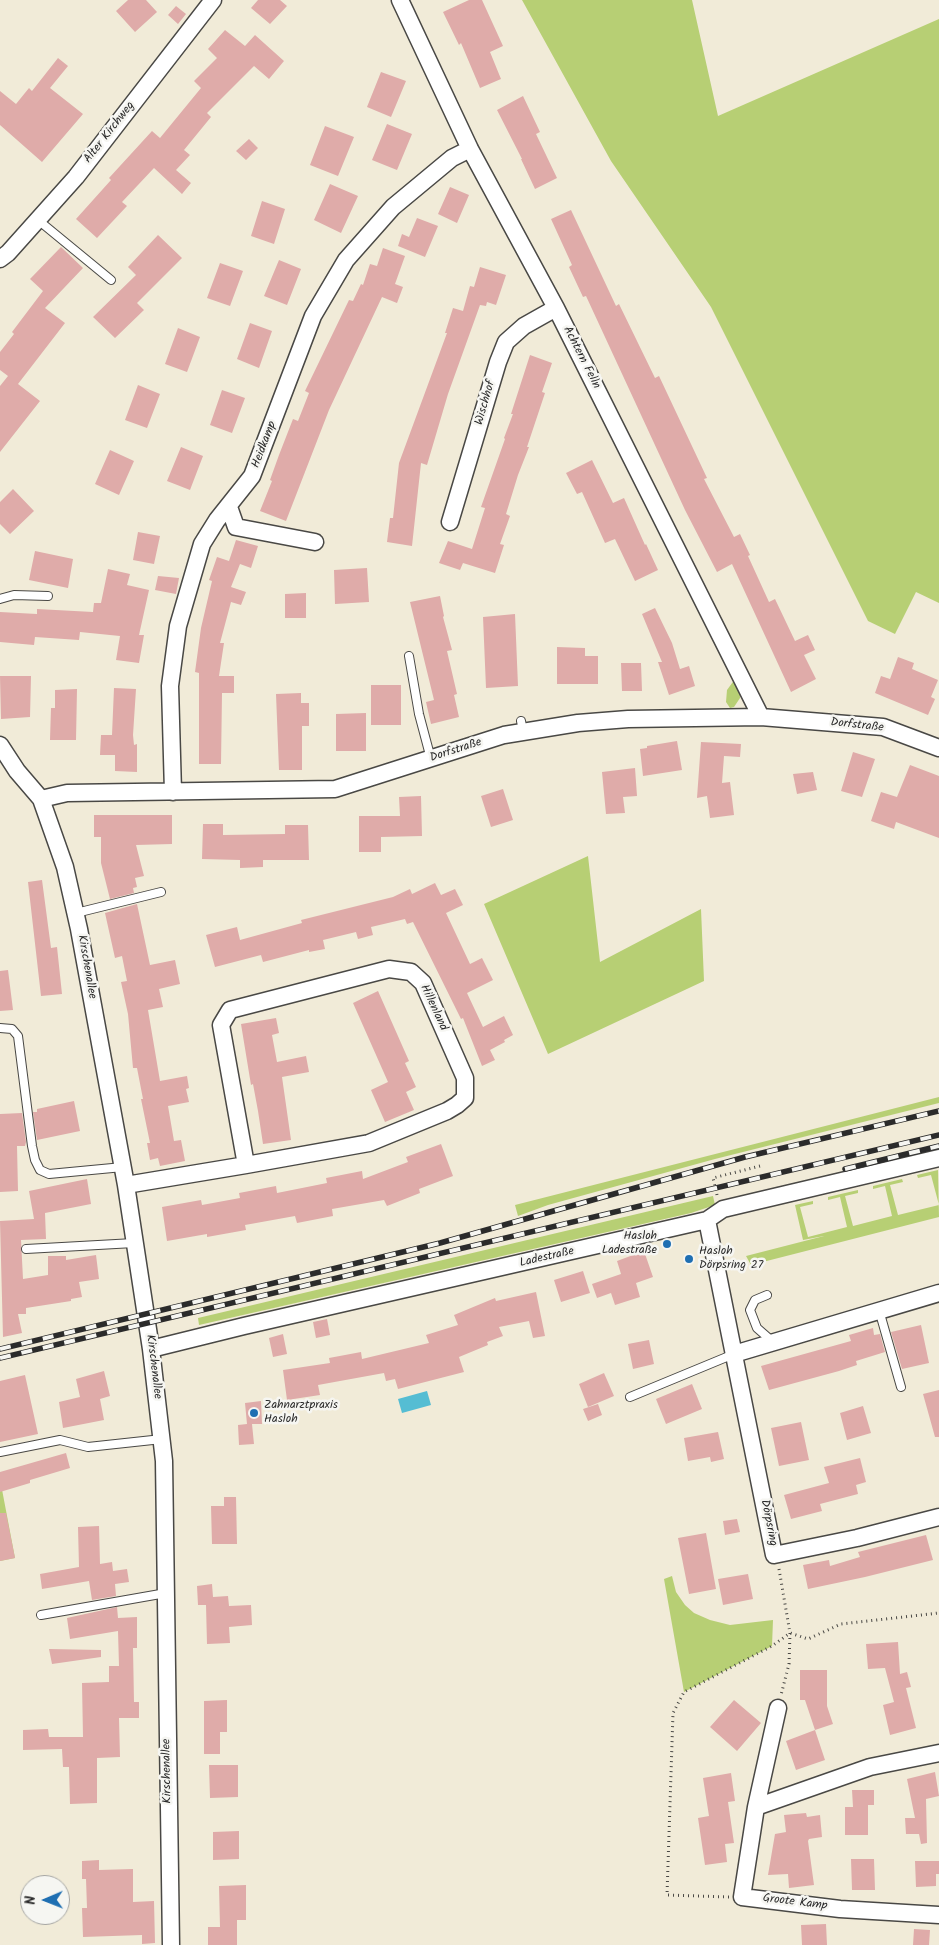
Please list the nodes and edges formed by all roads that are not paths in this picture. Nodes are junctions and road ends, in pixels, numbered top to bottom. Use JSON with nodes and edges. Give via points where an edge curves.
{"nodes":[{"id":1,"x":213,"y":0,"type":"edge"},
{"id":2,"x":400,"y":0,"type":"edge"},
{"id":3,"x":470,"y":148,"type":"junction"},
{"id":4,"x":38,"y":220,"type":"junction"},
{"id":5,"x":0,"y":259,"type":"edge"},
{"id":6,"x":111,"y":280,"type":"dead end"},
{"id":7,"x":556,"y":308,"type":"junction"},
{"id":8,"x":229,"y":507,"type":"junction"},
{"id":9,"x":450,"y":522,"type":"dead end"},
{"id":10,"x":315,"y":542,"type":"dead end"},
{"id":11,"x":48,"y":596,"type":"dead end"},
{"id":12,"x":0,"y":599,"type":"edge"},
{"id":13,"x":409,"y":656,"type":"dead end"},
{"id":14,"x":761,"y":717,"type":"junction"},
{"id":15,"x":0,"y":745,"type":"edge"},
{"id":16,"x":939,"y":748,"type":"edge"},
{"id":17,"x":431,"y":759,"type":"junction"},
{"id":18,"x":173,"y":792,"type":"junction"},
{"id":19,"x":41,"y":800,"type":"junction"},
{"id":20,"x":161,"y":892,"type":"dead end"},
{"id":21,"x":76,"y":913,"type":"junction"},
{"id":22,"x":0,"y":1028,"type":"edge"},
{"id":23,"x":939,"y":1158,"type":"edge"},
{"id":24,"x":246,"y":1165,"type":"junction"},
{"id":25,"x":123,"y":1167,"type":"junction"},
{"id":26,"x":126,"y":1185,"type":"junction"},
{"id":27,"x":707,"y":1220,"type":"junction"},
{"id":28,"x":134,"y":1243,"type":"junction"},
{"id":29,"x":26,"y":1249,"type":"dead end"},
{"id":30,"x":939,"y":1293,"type":"edge"},
{"id":31,"x":767,"y":1295,"type":"dead end"},
{"id":32,"x":879,"y":1310,"type":"junction"},
{"id":33,"x":773,"y":1342,"type":"junction"},
{"id":34,"x":151,"y":1349,"type":"junction"},
{"id":35,"x":734,"y":1354,"type":"junction"},
{"id":36,"x":901,"y":1387,"type":"dead end"},
{"id":37,"x":630,"y":1397,"type":"dead end"},
{"id":38,"x":162,"y":1439,"type":"junction"},
{"id":39,"x":0,"y":1452,"type":"edge"},
{"id":40,"x":939,"y":1517,"type":"edge"},
{"id":41,"x":166,"y":1593,"type":"junction"},
{"id":42,"x":41,"y":1615,"type":"dead end"},
{"id":43,"x":778,"y":1708,"type":"road end"},
{"id":44,"x":939,"y":1753,"type":"edge"},
{"id":45,"x":756,"y":1807,"type":"junction"},
{"id":46,"x":939,"y":1915,"type":"edge"},
{"id":47,"x":171,"y":1945,"type":"edge"}],
"edges":[{"from":1,"to":4,"type":"street","name":"Alter Kirchweg","via":[[76,177]]},
{"from":2,"to":3,"type":"street","name":"Achtern Felln"},
{"from":3,"to":7,"type":"street","name":"Achtern Felln"},
{"from":3,"to":8,"type":"street","name":"Heidkamp","via":[[452,158],[393,207],[346,260],[313,316],[252,476]]},
{"from":4,"to":5,"type":"street","name":"Alter Kirchweg"},
{"from":4,"to":6,"type":"lane"},
{"from":7,"to":9,"type":"street","name":"Wischhof","via":[[524,326],[506,342]]},
{"from":7,"to":14,"type":"street","name":"Achtern Felln"},
{"from":8,"to":10,"type":"street","via":[[236,527]]},
{"from":8,"to":18,"type":"street","name":"Heidkamp","via":[[202,544],[178,626],[170,686]]},
{"from":11,"to":12,"type":"lane","via":[[20,595]]},
{"from":13,"to":17,"type":"lane"},
{"from":14,"to":16,"type":"street","name":"Dorfstraße","via":[[883,727]]},
{"from":14,"to":17,"type":"street","name":"Dorfstraße","via":[[628,719],[522,726]]},
{"from":15,"to":19,"type":"street"},
{"from":17,"to":18,"type":"street","name":"Dorfstraße","via":[[336,789]]},
{"from":18,"to":19,"type":"street","name":"Dorfstraße","via":[[67,792]]},
{"from":19,"to":21,"type":"street","name":"Kirschenallee","via":[[66,867]]},
{"from":20,"to":21,"type":"lane"},
{"from":21,"to":25,"type":"street","name":"Kirschenallee"},
{"from":22,"to":25,"type":"lane","via":[[12,1029],[18,1036],[34,1160],[40,1170],[50,1174]]},
{"from":23,"to":27,"type":"street","name":"Ladestraße","via":[[723,1209]]},
{"from":24,"to":24,"type":"street","name":"Hillenland","via":[[369,1143],[447,1111],[465,1098],[465,1078],[423,984],[411,972],[389,969],[230,1010],[221,1025]]},
{"from":24,"to":26,"type":"street","name":"Hillenland"},
{"from":25,"to":26,"type":"street","name":"Kirschenallee"},
{"from":26,"to":28,"type":"street","name":"Kirschenallee"},
{"from":27,"to":34,"type":"street","name":"Ladestraße"},
{"from":27,"to":35,"type":"street","name":"Dörpsring"},
{"from":28,"to":29,"type":"lane"},
{"from":28,"to":34,"type":"street","name":"Kirschenallee"},
{"from":30,"to":32,"type":"street"},
{"from":31,"to":33,"type":"lane","via":[[755,1300],[750,1310],[757,1328]]},
{"from":32,"to":33,"type":"street"},
{"from":32,"to":36,"type":"lane"},
{"from":33,"to":35,"type":"street"},
{"from":34,"to":38,"type":"street","name":"Kirschenallee"},
{"from":35,"to":37,"type":"lane"},
{"from":35,"to":40,"type":"street","name":"Dörpsring","via":[[774,1555]]},
{"from":38,"to":39,"type":"lane","via":[[88,1447],[60,1440]]},
{"from":38,"to":41,"type":"street","name":"Kirschenallee"},
{"from":41,"to":42,"type":"lane"},
{"from":41,"to":47,"type":"street","name":"Kirschenallee"},
{"from":43,"to":45,"type":"street"},
{"from":44,"to":45,"type":"street","via":[[870,1767]]},
{"from":45,"to":46,"type":"street","name":"Groote Kamp","via":[[742,1897],[840,1909]]}]}
